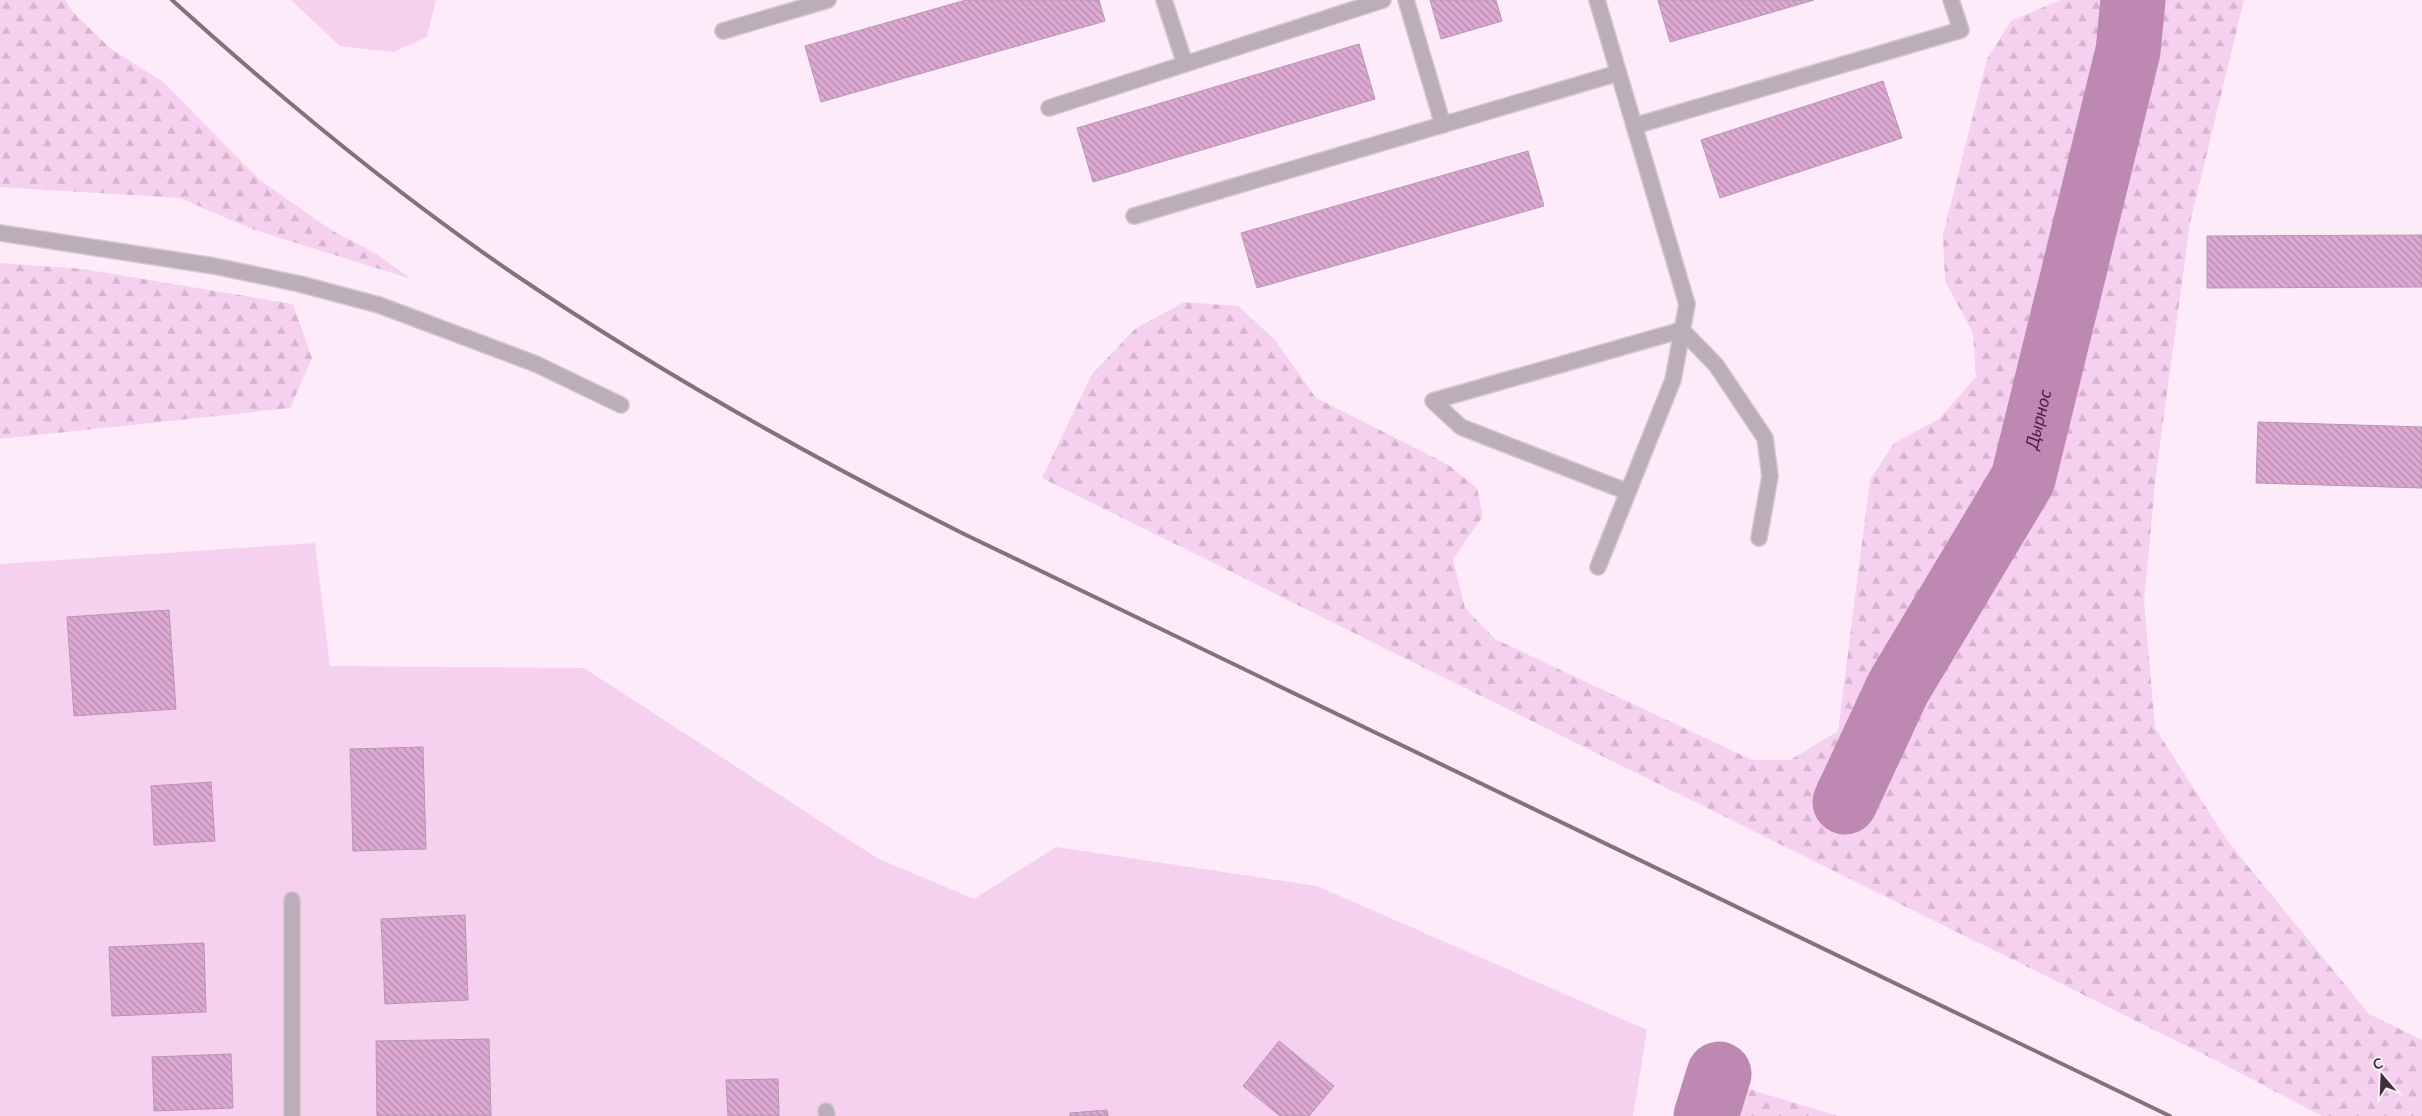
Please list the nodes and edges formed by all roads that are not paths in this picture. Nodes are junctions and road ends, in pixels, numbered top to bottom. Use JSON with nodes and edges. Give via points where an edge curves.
{"nodes":[{"id":1,"x":828,"y":0,"type":"edge"},
{"id":2,"x":1164,"y":0,"type":"edge"},
{"id":3,"x":1383,"y":0,"type":"edge"},
{"id":4,"x":1406,"y":0,"type":"edge"},
{"id":5,"x":1597,"y":0,"type":"edge"},
{"id":6,"x":1951,"y":0,"type":"edge"},
{"id":7,"x":723,"y":31,"type":"dead end"},
{"id":8,"x":1185,"y":64,"type":"junction"},
{"id":9,"x":1618,"y":73,"type":"junction"},
{"id":10,"x":1049,"y":108,"type":"dead end"},
{"id":11,"x":1443,"y":125,"type":"junction"},
{"id":12,"x":1634,"y":126,"type":"junction"},
{"id":13,"x":1134,"y":216,"type":"dead end"},
{"id":14,"x":0,"y":234,"type":"edge"},
{"id":15,"x":1682,"y":330,"type":"junction"},
{"id":16,"x":621,"y":405,"type":"dead end"},
{"id":17,"x":1628,"y":492,"type":"junction"},
{"id":18,"x":1760,"y":538,"type":"dead end"},
{"id":19,"x":1598,"y":567,"type":"dead end"},
{"id":20,"x":292,"y":900,"type":"dead end"},
{"id":21,"x":292,"y":1116,"type":"edge"}],
"edges":[{"from":1,"to":7,"type":"street"},
{"from":2,"to":8,"type":"street"},
{"from":3,"to":8,"type":"street"},
{"from":4,"to":11,"type":"street"},
{"from":5,"to":9,"type":"street"},
{"from":6,"to":12,"type":"street","via":[[1961,30]]},
{"from":8,"to":10,"type":"street"},
{"from":9,"to":11,"type":"street"},
{"from":9,"to":12,"type":"street"},
{"from":11,"to":13,"type":"street"},
{"from":12,"to":15,"type":"street","via":[[1687,304]]},
{"from":14,"to":16,"type":"street","via":[[214,266],[379,305],[536,364]]},
{"from":15,"to":17,"type":"street","via":[[1672,380]]},
{"from":15,"to":17,"type":"street","via":[[1433,401],[1461,427]]},
{"from":15,"to":18,"type":"street","via":[[1716,365],[1765,438],[1770,476]]},
{"from":17,"to":19,"type":"street"},
{"from":20,"to":21,"type":"street"}]}
